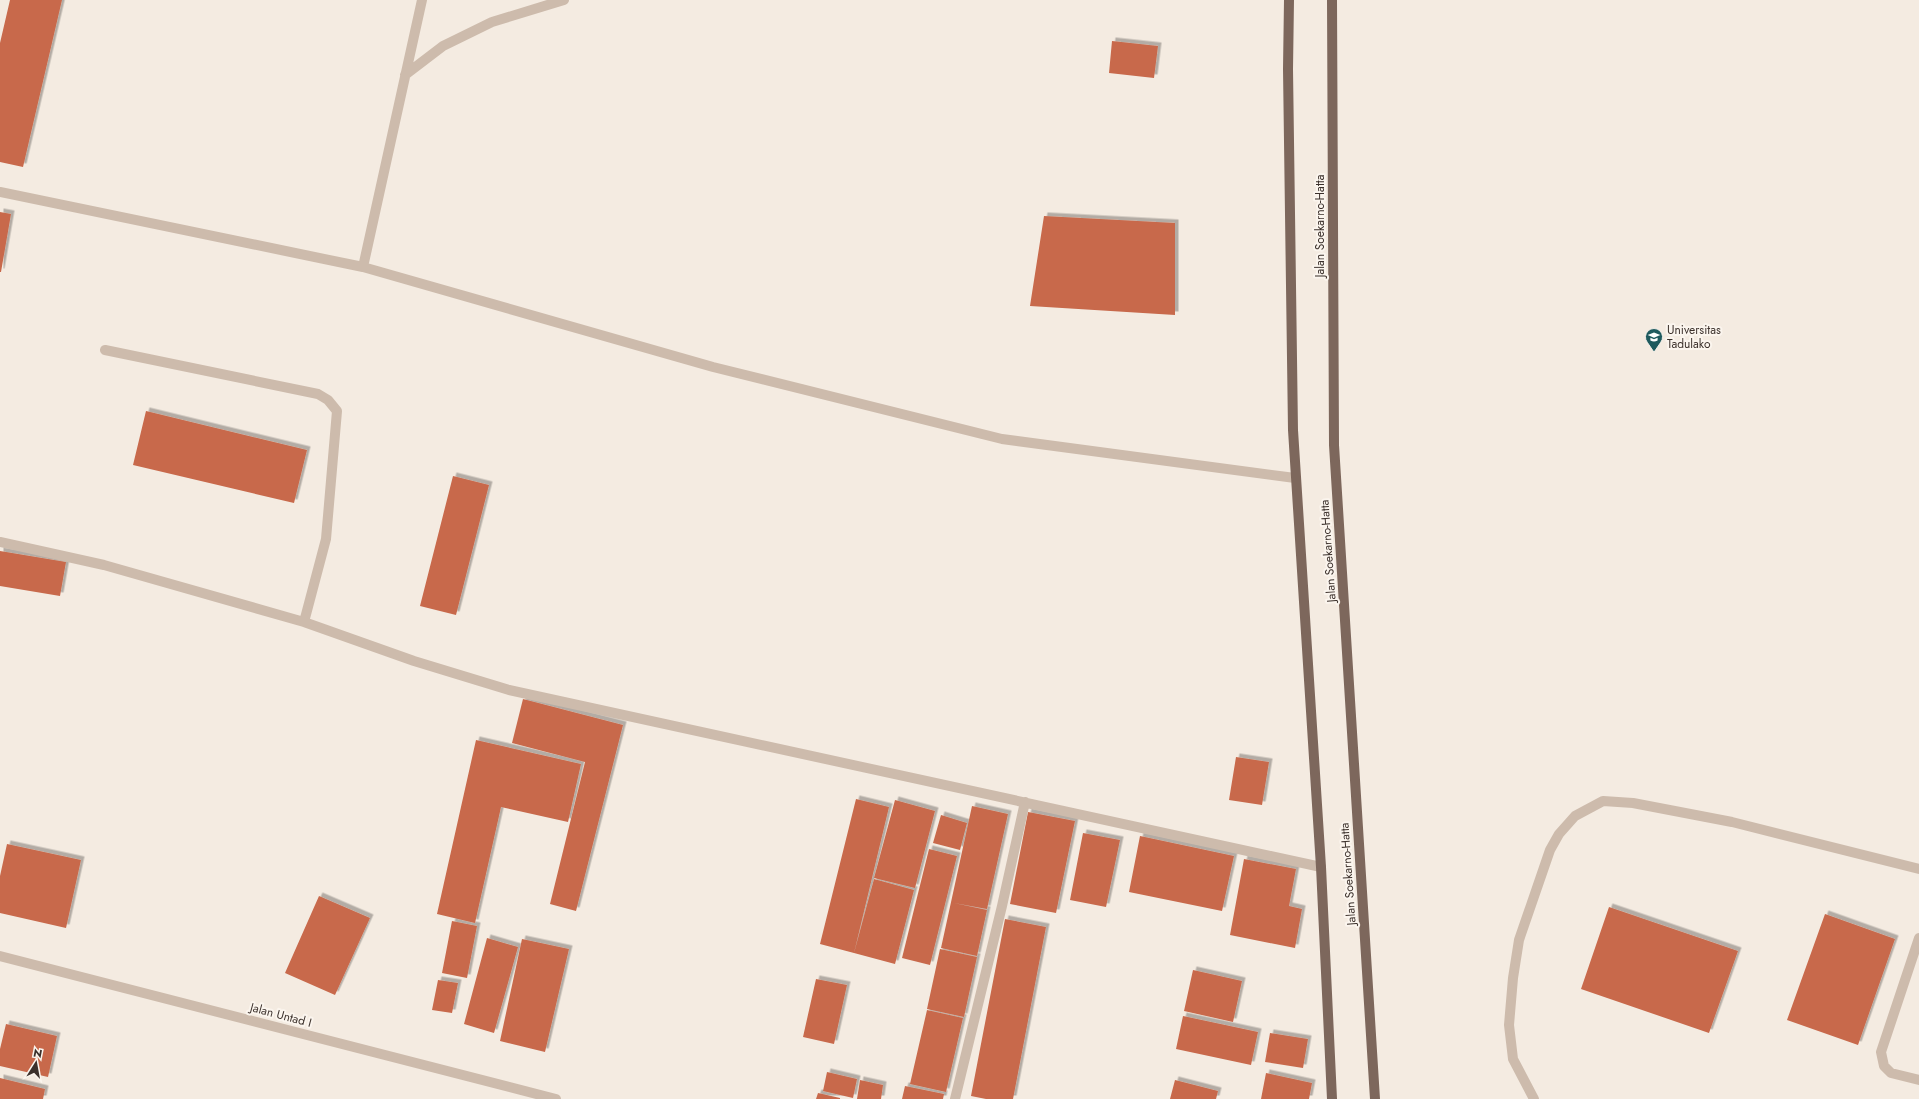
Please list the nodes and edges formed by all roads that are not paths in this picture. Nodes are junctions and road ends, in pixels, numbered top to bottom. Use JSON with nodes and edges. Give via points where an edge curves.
{"nodes":[{"id":1,"x":422,"y":0,"type":"edge"},
{"id":2,"x":564,"y":0,"type":"edge"},
{"id":3,"x":1289,"y":0,"type":"edge"},
{"id":4,"x":1332,"y":0,"type":"edge"},
{"id":5,"x":405,"y":75,"type":"junction"},
{"id":6,"x":0,"y":192,"type":"edge"},
{"id":7,"x":363,"y":267,"type":"junction"},
{"id":8,"x":105,"y":350,"type":"dead end"},
{"id":9,"x":1295,"y":478,"type":"junction"},
{"id":10,"x":0,"y":542,"type":"edge"},
{"id":11,"x":304,"y":622,"type":"junction"},
{"id":12,"x":1025,"y":802,"type":"junction"},
{"id":13,"x":1321,"y":867,"type":"junction"},
{"id":14,"x":1919,"y":868,"type":"edge"},
{"id":15,"x":1919,"y":938,"type":"edge"},
{"id":16,"x":0,"y":956,"type":"edge"},
{"id":17,"x":1919,"y":1080,"type":"edge"},
{"id":18,"x":556,"y":1099,"type":"edge"},
{"id":19,"x":955,"y":1099,"type":"edge"},
{"id":20,"x":1332,"y":1099,"type":"edge"},
{"id":21,"x":1375,"y":1099,"type":"edge"},
{"id":22,"x":1534,"y":1099,"type":"edge"}],
"edges":[{"from":1,"to":5,"type":"street"},
{"from":2,"to":5,"type":"street","via":[[492,22],[443,46]]},
{"from":3,"to":9,"type":"main road","via":[[1292,430]]},
{"from":4,"to":21,"type":"main road","name":"Jalan Soekarno-Hatta","via":[[1334,445]]},
{"from":5,"to":7,"type":"street"},
{"from":6,"to":7,"type":"street"},
{"from":7,"to":9,"type":"street","via":[[713,367],[1002,439]]},
{"from":8,"to":11,"type":"street","via":[[318,394],[328,400],[337,411],[326,539]]},
{"from":9,"to":13,"type":"main road"},
{"from":10,"to":11,"type":"street","via":[[104,565]]},
{"from":11,"to":12,"type":"street","via":[[414,661],[509,690]]},
{"from":12,"to":13,"type":"street"},
{"from":12,"to":19,"type":"street"},
{"from":13,"to":20,"type":"main road"},
{"from":14,"to":22,"type":"street","via":[[1732,822],[1633,803],[1602,801],[1575,816],[1559,834],[1550,850],[1519,940],[1513,978],[1509,1025],[1513,1059]]},
{"from":15,"to":17,"type":"street","via":[[1881,1052],[1884,1066],[1891,1073]]},
{"from":16,"to":18,"type":"street","name":"Jalan Untad I"}]}
